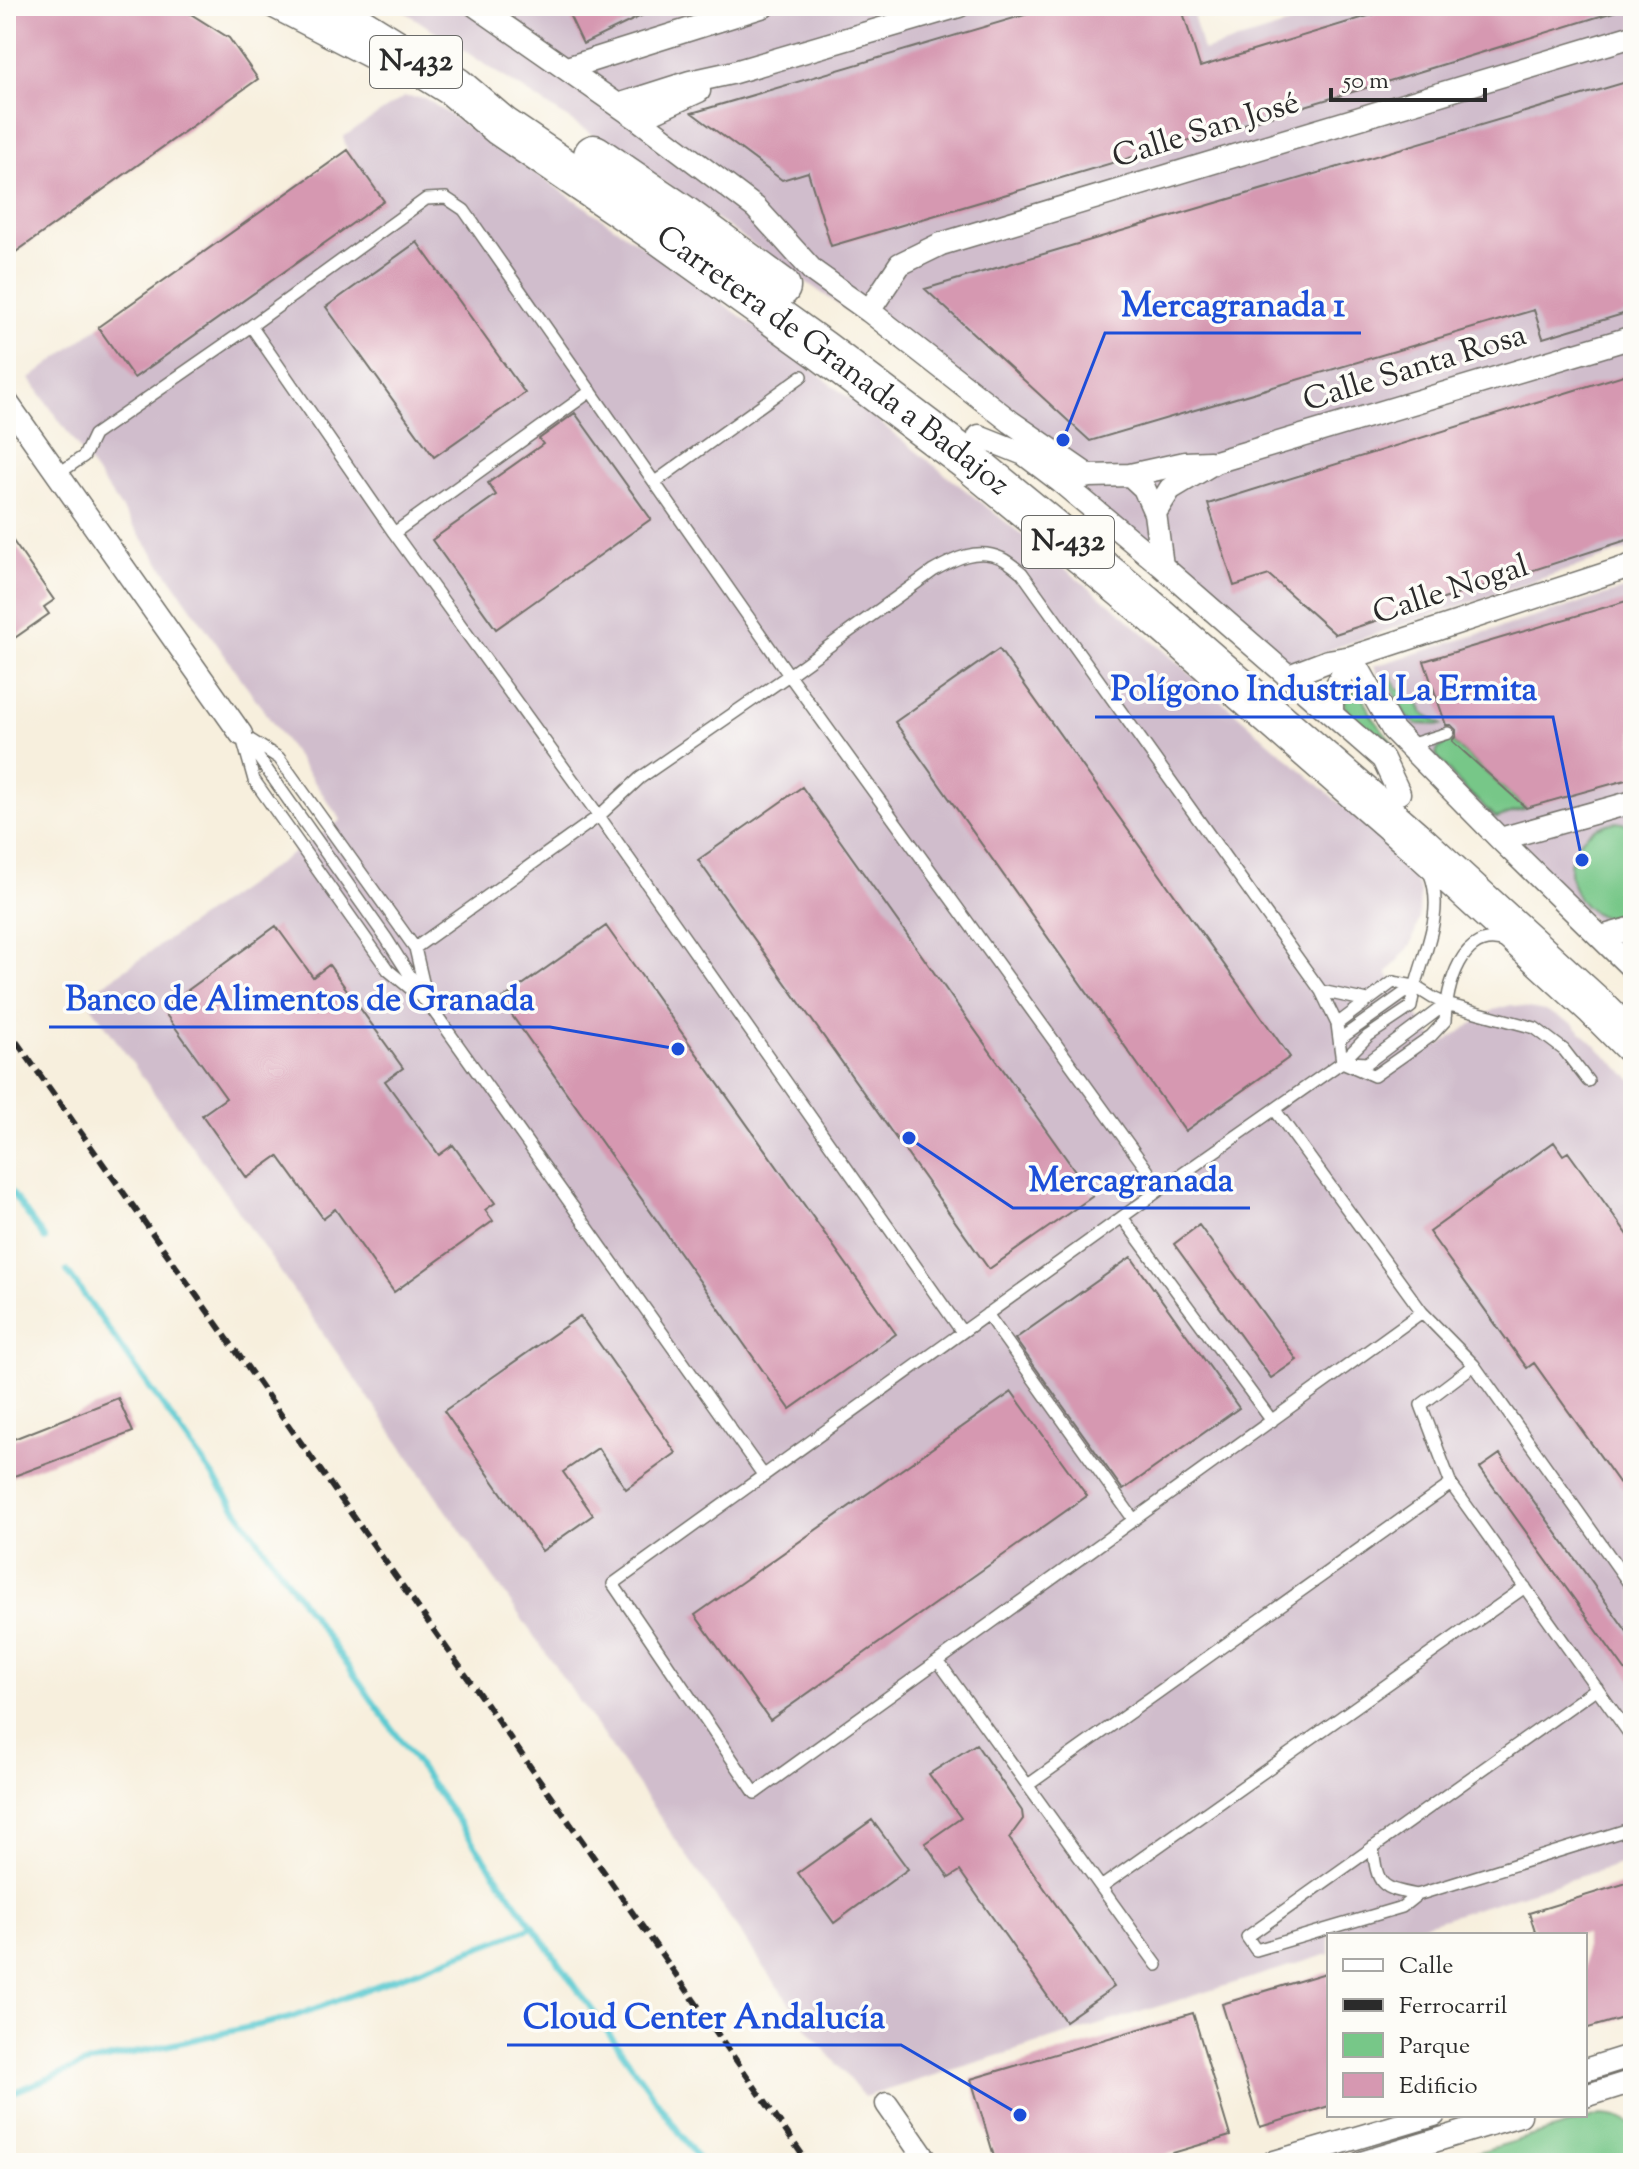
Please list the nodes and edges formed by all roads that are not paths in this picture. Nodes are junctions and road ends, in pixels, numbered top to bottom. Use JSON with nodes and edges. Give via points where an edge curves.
{"nodes":[{"id":1,"x":272,"y":6,"type":"edge"},
{"id":2,"x":325,"y":6,"type":"edge"},
{"id":3,"x":361,"y":6,"type":"edge"},
{"id":4,"x":476,"y":6,"type":"edge"},
{"id":5,"x":764,"y":6,"type":"edge"},
{"id":6,"x":959,"y":6,"type":"edge"},
{"id":7,"x":1633,"y":36,"type":"edge"},
{"id":8,"x":567,"y":68,"type":"junction"},
{"id":9,"x":731,"y":73,"type":"junction"},
{"id":10,"x":618,"y":105,"type":"junction"},
{"id":11,"x":638,"y":119,"type":"junction"},
{"id":12,"x":501,"y":126,"type":"junction"},
{"id":13,"x":869,"y":311,"type":"junction"},
{"id":14,"x":251,"y":326,"type":"junction"},
{"id":15,"x":1633,"y":337,"type":"edge"},
{"id":16,"x":802,"y":376,"type":"dead end"},
{"id":17,"x":591,"y":391,"type":"junction"},
{"id":18,"x":6,"y":401,"type":"edge"},
{"id":19,"x":979,"y":436,"type":"junction"},
{"id":20,"x":1215,"y":462,"type":"junction"},
{"id":21,"x":58,"y":474,"type":"junction"},
{"id":22,"x":1130,"y":475,"type":"junction"},
{"id":23,"x":1089,"y":476,"type":"junction"},
{"id":24,"x":655,"y":482,"type":"junction"},
{"id":25,"x":1061,"y":482,"type":"junction"},
{"id":26,"x":1155,"y":513,"type":"junction"},
{"id":27,"x":394,"y":533,"type":"junction"},
{"id":28,"x":1633,"y":565,"type":"edge"},
{"id":29,"x":1162,"y":566,"type":"junction"},
{"id":30,"x":1352,"y":657,"type":"junction"},
{"id":31,"x":789,"y":675,"type":"junction"},
{"id":32,"x":1289,"y":676,"type":"junction"},
{"id":33,"x":1332,"y":712,"type":"junction"},
{"id":34,"x":1448,"y":733,"type":"dead end"},
{"id":35,"x":241,"y":734,"type":"junction"},
{"id":36,"x":1408,"y":745,"type":"junction"},
{"id":37,"x":1399,"y":793,"type":"junction"},
{"id":38,"x":1633,"y":802,"type":"edge"},
{"id":39,"x":599,"y":816,"type":"junction"},
{"id":40,"x":1500,"y":839,"type":"junction"},
{"id":41,"x":1418,"y":844,"type":"junction"},
{"id":42,"x":1633,"y":928,"type":"edge"},
{"id":43,"x":1601,"y":937,"type":"junction"},
{"id":44,"x":415,"y":948,"type":"junction"},
{"id":45,"x":1543,"y":958,"type":"junction"},
{"id":46,"x":1633,"y":969,"type":"edge"},
{"id":47,"x":1414,"y":986,"type":"junction"},
{"id":48,"x":1321,"y":991,"type":"junction"},
{"id":49,"x":1368,"y":1001,"type":"junction"},
{"id":50,"x":428,"y":1003,"type":"junction"},
{"id":51,"x":1446,"y":1004,"type":"junction"},
{"id":52,"x":1633,"y":1005,"type":"edge"},
{"id":53,"x":1337,"y":1024,"type":"junction"},
{"id":54,"x":1340,"y":1039,"type":"junction"},
{"id":55,"x":1633,"y":1044,"type":"edge"},
{"id":56,"x":1342,"y":1062,"type":"junction"},
{"id":57,"x":1588,"y":1081,"type":"dead end"},
{"id":58,"x":1275,"y":1110,"type":"junction"},
{"id":59,"x":1161,"y":1189,"type":"junction"},
{"id":60,"x":1122,"y":1217,"type":"junction"},
{"id":61,"x":1422,"y":1312,"type":"junction"},
{"id":62,"x":987,"y":1314,"type":"junction"},
{"id":63,"x":962,"y":1332,"type":"junction"},
{"id":64,"x":1474,"y":1365,"type":"junction"},
{"id":65,"x":1272,"y":1421,"type":"junction"},
{"id":66,"x":764,"y":1476,"type":"junction"},
{"id":67,"x":1451,"y":1484,"type":"junction"},
{"id":68,"x":1134,"y":1520,"type":"junction"},
{"id":69,"x":1525,"y":1587,"type":"junction"},
{"id":70,"x":1633,"y":1589,"type":"edge"},
{"id":71,"x":938,"y":1661,"type":"junction"},
{"id":72,"x":1597,"y":1688,"type":"junction"},
{"id":73,"x":1633,"y":1739,"type":"edge"},
{"id":74,"x":1028,"y":1785,"type":"junction"},
{"id":75,"x":1633,"y":1828,"type":"edge"},
{"id":76,"x":1373,"y":1847,"type":"junction"},
{"id":77,"x":1101,"y":1887,"type":"junction"},
{"id":78,"x":1417,"y":1895,"type":"junction"},
{"id":79,"x":1157,"y":1965,"type":"dead end"},
{"id":80,"x":1633,"y":2055,"type":"edge"},
{"id":81,"x":1587,"y":2069,"type":"edge"},
{"id":82,"x":1633,"y":2081,"type":"edge"},
{"id":83,"x":1587,"y":2095,"type":"edge"},
{"id":84,"x":887,"y":2104,"type":"dead end"},
{"id":85,"x":1428,"y":2117,"type":"edge"},
{"id":86,"x":1513,"y":2117,"type":"edge"},
{"id":87,"x":1309,"y":2158,"type":"edge"},
{"id":88,"x":928,"y":2163,"type":"edge"},
{"id":89,"x":1271,"y":2163,"type":"edge"},
{"id":90,"x":1361,"y":2163,"type":"edge"}],
"edges":[{"from":1,"to":12,"type":"street"},
{"from":2,"to":12,"type":"highway","name":"Carretera de Granada a Badajoz","number":"N-432","via":[[455,87]]},
{"from":3,"to":19,"type":"highway","name":"Carretera de Granada a Badajoz","number":"N-432","via":[[685,217]]},
{"from":4,"to":8,"type":"street"},
{"from":5,"to":8,"type":"street"},
{"from":6,"to":9,"type":"street"},
{"from":7,"to":13,"type":"street","name":"Calle San José","via":[[941,244],[900,264]]},
{"from":8,"to":10,"type":"street"},
{"from":9,"to":10,"type":"street"},
{"from":9,"to":11,"type":"street"},
{"from":10,"to":11,"type":"street"},
{"from":11,"to":13,"type":"street","via":[[756,208],[813,271]]},
{"from":12,"to":41,"type":"highway","name":"Carretera de Granada a Badajoz","number":"N-432","via":[[661,235],[970,462],[1144,605]]},
{"from":13,"to":23,"type":"street"},
{"from":14,"to":17,"type":"lane","via":[[426,199],[446,198],[464,210]]},
{"from":14,"to":21,"type":"lane","via":[[94,435],[84,456]]},
{"from":14,"to":27,"type":"lane"},
{"from":15,"to":20,"type":"street","name":"Calle Santa Rosa"},
{"from":16,"to":24,"type":"lane"},
{"from":17,"to":24,"type":"lane"},
{"from":17,"to":27,"type":"lane"},
{"from":18,"to":21,"type":"street"},
{"from":19,"to":25,"type":"street","via":[[1024,454]]},
{"from":19,"to":37,"type":"highway","name":"Carretera de Granada a Badajoz","number":"N-432"},
{"from":20,"to":22,"type":"street","name":"Calle Santa Rosa"},
{"from":20,"to":26,"type":"street","name":"Calle Santa Rosa","via":[[1170,489]]},
{"from":21,"to":35,"type":"street"},
{"from":22,"to":23,"type":"street","name":"Calle Santa Rosa"},
{"from":22,"to":26,"type":"street","via":[[1144,488]]},
{"from":23,"to":25,"type":"street","name":"Calle Santa Rosa"},
{"from":24,"to":31,"type":"lane"},
{"from":25,"to":29,"type":"street"},
{"from":26,"to":29,"type":"street"},
{"from":27,"to":39,"type":"lane"},
{"from":28,"to":30,"type":"street","name":"Calle Nogal"},
{"from":29,"to":32,"type":"street"},
{"from":30,"to":32,"type":"street","name":"Calle Nogal"},
{"from":30,"to":33,"type":"street","via":[[1332,694]]},
{"from":30,"to":36,"type":"street","via":[[1393,730]]},
{"from":31,"to":39,"type":"lane","via":[[640,778]]},
{"from":31,"to":48,"type":"lane","via":[[956,558],[977,553],[1000,557],[1022,573]]},
{"from":31,"to":59,"type":"lane"},
{"from":32,"to":33,"type":"street"},
{"from":33,"to":37,"type":"street","via":[[1383,759]]},
{"from":34,"to":36,"type":"lane"},
{"from":35,"to":44,"type":"lane","via":[[279,758]]},
{"from":35,"to":50,"type":"lane"},
{"from":35,"to":50,"type":"lane","via":[[254,780],[388,970]]},
{"from":36,"to":40,"type":"street"},
{"from":37,"to":52,"type":"highway","name":"Carretera de Granada a Badajoz","number":"N-432"},
{"from":38,"to":40,"type":"street"},
{"from":39,"to":44,"type":"lane"},
{"from":39,"to":63,"type":"lane"},
{"from":40,"to":43,"type":"street"},
{"from":41,"to":45,"type":"highway","name":"Carretera de Granada a Badajoz","number":"N-432"},
{"from":41,"to":47,"type":"lane","via":[[1433,883],[1434,928]]},
{"from":42,"to":43,"type":"street"},
{"from":43,"to":46,"type":"street"},
{"from":44,"to":50,"type":"lane"},
{"from":45,"to":51,"type":"lane","via":[[1497,939],[1479,942],[1460,959]]},
{"from":45,"to":55,"type":"highway","name":"Carretera de Granada a Badajoz","number":"N-432"},
{"from":47,"to":49,"type":"lane","via":[[1393,982]]},
{"from":47,"to":51,"type":"lane"},
{"from":47,"to":54,"type":"lane"},
{"from":47,"to":56,"type":"lane","via":[[1411,1007],[1368,1036]]},
{"from":48,"to":49,"type":"lane"},
{"from":48,"to":53,"type":"lane"},
{"from":49,"to":53,"type":"lane"},
{"from":50,"to":66,"type":"lane"},
{"from":51,"to":56,"type":"lane","via":[[1367,1063]]},
{"from":51,"to":57,"type":"lane","via":[[1535,1028],[1564,1050]]},
{"from":53,"to":54,"type":"lane"},
{"from":54,"to":56,"type":"lane"},
{"from":56,"to":58,"type":"lane"},
{"from":58,"to":59,"type":"lane"},
{"from":58,"to":61,"type":"lane"},
{"from":59,"to":60,"type":"lane"},
{"from":60,"to":62,"type":"lane"},
{"from":60,"to":65,"type":"lane"},
{"from":61,"to":64,"type":"lane"},
{"from":61,"to":65,"type":"lane"},
{"from":62,"to":63,"type":"lane"},
{"from":62,"to":68,"type":"lane"},
{"from":63,"to":66,"type":"lane"},
{"from":64,"to":67,"type":"lane","via":[[1421,1405]]},
{"from":64,"to":70,"type":"lane"},
{"from":65,"to":68,"type":"lane"},
{"from":66,"to":71,"type":"lane","via":[[613,1584],[755,1793]]},
{"from":67,"to":69,"type":"lane"},
{"from":67,"to":74,"type":"lane"},
{"from":68,"to":71,"type":"lane"},
{"from":69,"to":72,"type":"lane"},
{"from":69,"to":77,"type":"lane"},
{"from":71,"to":74,"type":"lane"},
{"from":72,"to":73,"type":"lane"},
{"from":72,"to":76,"type":"lane"},
{"from":74,"to":77,"type":"lane"},
{"from":75,"to":78,"type":"lane"},
{"from":76,"to":78,"type":"lane","via":[[1380,1879],[1391,1890]]},
{"from":76,"to":78,"type":"lane","via":[[1247,1937],[1256,1950],[1402,1907]]},
{"from":77,"to":79,"type":"lane"},
{"from":80,"to":81,"type":"street"},
{"from":82,"to":83,"type":"street"},
{"from":84,"to":88,"type":"street"},
{"from":85,"to":87,"type":"street"},
{"from":86,"to":90,"type":"street"},
{"from":87,"to":89,"type":"street"}]}
